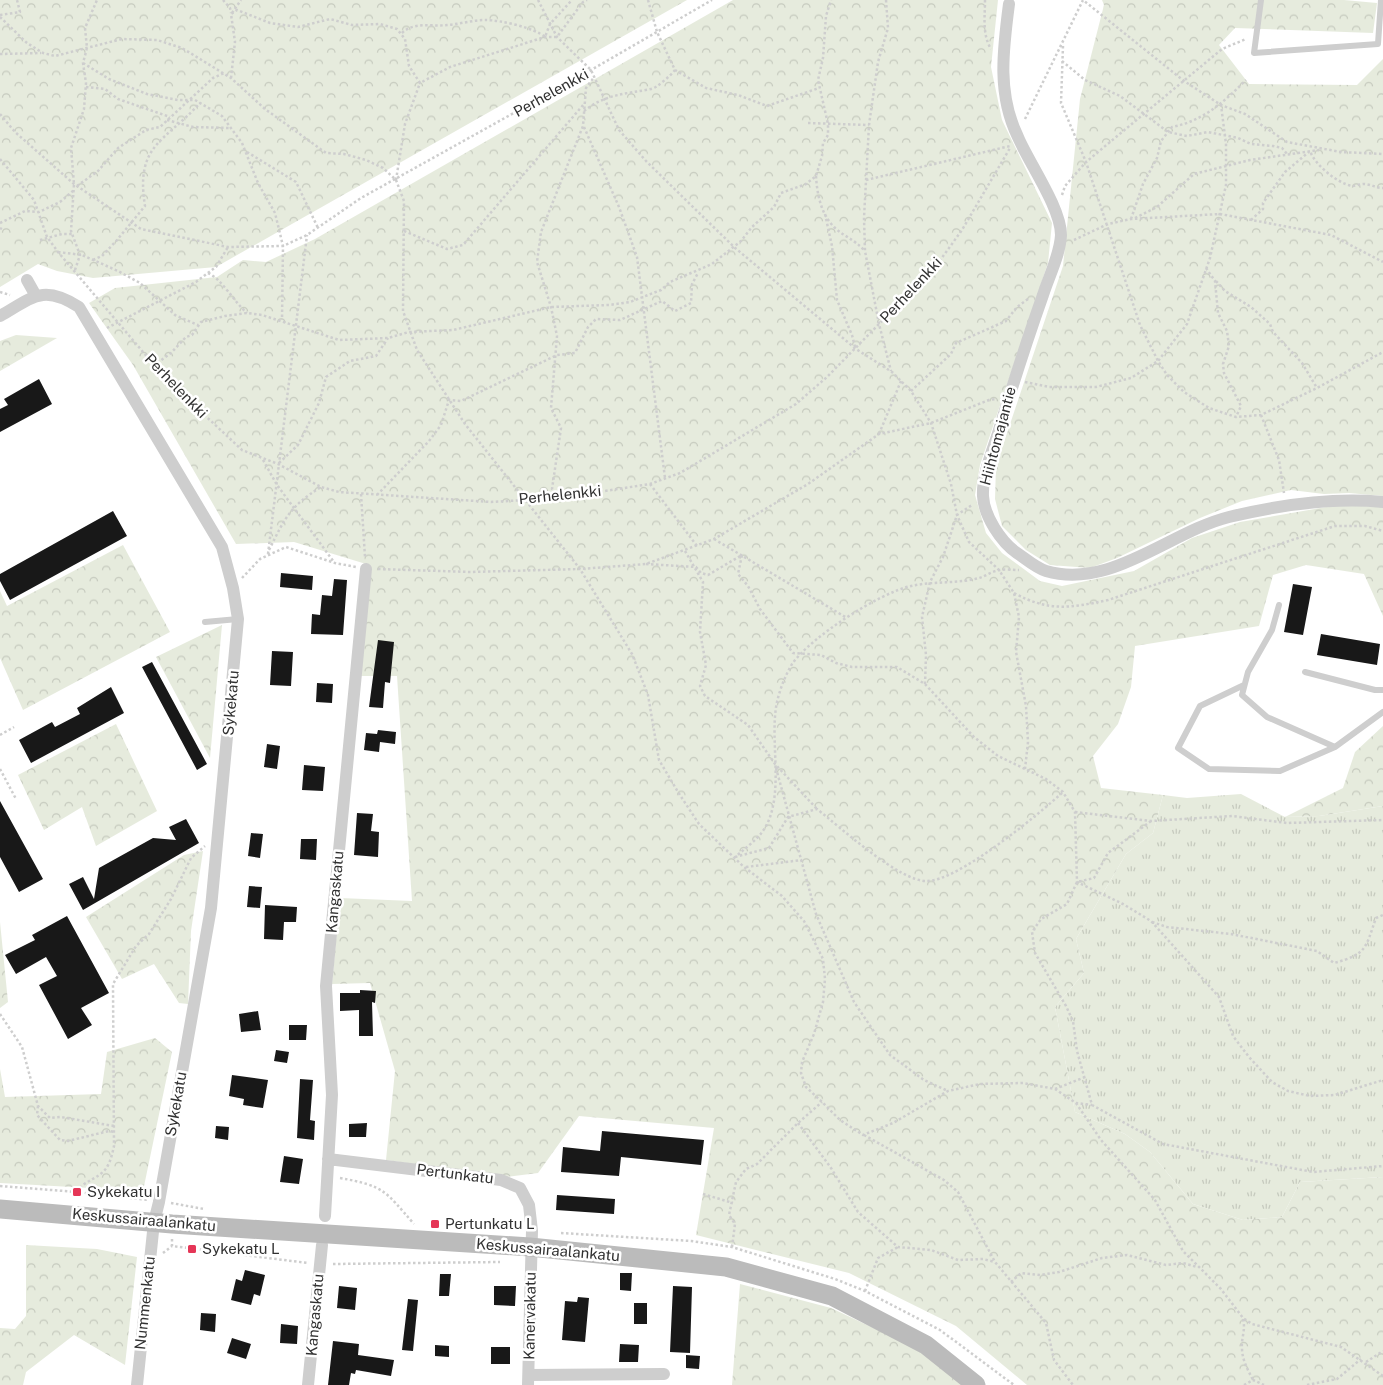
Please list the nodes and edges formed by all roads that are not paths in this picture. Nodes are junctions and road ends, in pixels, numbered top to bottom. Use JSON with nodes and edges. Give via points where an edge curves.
{"nodes":[{"id":1,"x":1261,"y":0,"type":"edge"},
{"id":2,"x":1381,"y":0,"type":"edge"},
{"id":3,"x":1009,"y":4,"type":"dead end"},
{"id":4,"x":27,"y":280,"type":"dead end"},
{"id":5,"x":36,"y":296,"type":"junction"},
{"id":6,"x":0,"y":316,"type":"edge"},
{"id":7,"x":1383,"y":502,"type":"edge"},
{"id":8,"x":366,"y":569,"type":"road end"},
{"id":9,"x":1279,"y":605,"type":"dead end"},
{"id":10,"x":238,"y":619,"type":"junction"},
{"id":11,"x":205,"y":622,"type":"dead end"},
{"id":12,"x":1305,"y":672,"type":"dead end"},
{"id":13,"x":1244,"y":685,"type":"junction"},
{"id":14,"x":1383,"y":690,"type":"edge"},
{"id":15,"x":1383,"y":712,"type":"edge"},
{"id":16,"x":1335,"y":747,"type":"junction"},
{"id":17,"x":328,"y":1159,"type":"junction"},
{"id":18,"x":0,"y":1209,"type":"edge"},
{"id":19,"x":324,"y":1216,"type":"dead end"},
{"id":20,"x":154,"y":1222,"type":"junction"},
{"id":21,"x":322,"y":1245,"type":"dead end"},
{"id":22,"x":530,"y":1246,"type":"junction"},
{"id":23,"x":664,"y":1374,"type":"dead end"},
{"id":24,"x":529,"y":1380,"type":"edge"},
{"id":25,"x":137,"y":1385,"type":"edge"},
{"id":26,"x":308,"y":1385,"type":"edge"},
{"id":27,"x":976,"y":1385,"type":"edge"}],
"edges":[{"from":1,"to":2,"type":"lane","via":[[1254,53],[1378,44]]},
{"from":3,"to":7,"type":"street","name":"Hiihtomajantie","via":[[1002,62],[1005,102],[1014,141],[1060,224],[1059,247],[1013,380],[988,466],[983,496],[996,531],[1010,548],[1043,570],[1068,576],[1109,569],[1199,527],[1229,517],[1349,499]]},
{"from":4,"to":5,"type":"street"},
{"from":5,"to":6,"type":"street","name":"Sykekatu"},
{"from":5,"to":10,"type":"street","name":"Sykekatu","via":[[52,294],[64,297],[79,307],[88,319],[222,547]]},
{"from":8,"to":17,"type":"street","name":"Kangaskatu","via":[[326,986],[332,1095]]},
{"from":9,"to":13,"type":"lane","via":[[1272,630]]},
{"from":10,"to":11,"type":"lane"},
{"from":10,"to":20,"type":"street","name":"Sykekatu","via":[[211,908]]},
{"from":12,"to":14,"type":"lane"},
{"from":13,"to":16,"type":"lane","via":[[1242,695],[1267,717]]},
{"from":13,"to":16,"type":"lane","via":[[1200,706],[1178,748],[1209,770],[1280,771]]},
{"from":15,"to":16,"type":"lane"},
{"from":17,"to":19,"type":"street","name":"Kangaskatu"},
{"from":17,"to":22,"type":"street","name":"Pertunkatu","via":[[501,1180],[520,1188],[529,1205]]},
{"from":18,"to":20,"type":"street","name":"Keskussairaalankatu"},
{"from":20,"to":22,"type":"street","name":"Keskussairaalankatu"},
{"from":20,"to":25,"type":"street","name":"Nummenkatu"},
{"from":21,"to":26,"type":"street","name":"Kangaskatu"},
{"from":22,"to":24,"type":"street","name":"Kanervakatu"},
{"from":22,"to":27,"type":"street","name":"Keskussairaalankatu","via":[[726,1267],[832,1296],[926,1345]]},
{"from":23,"to":24,"type":"street"}]}
